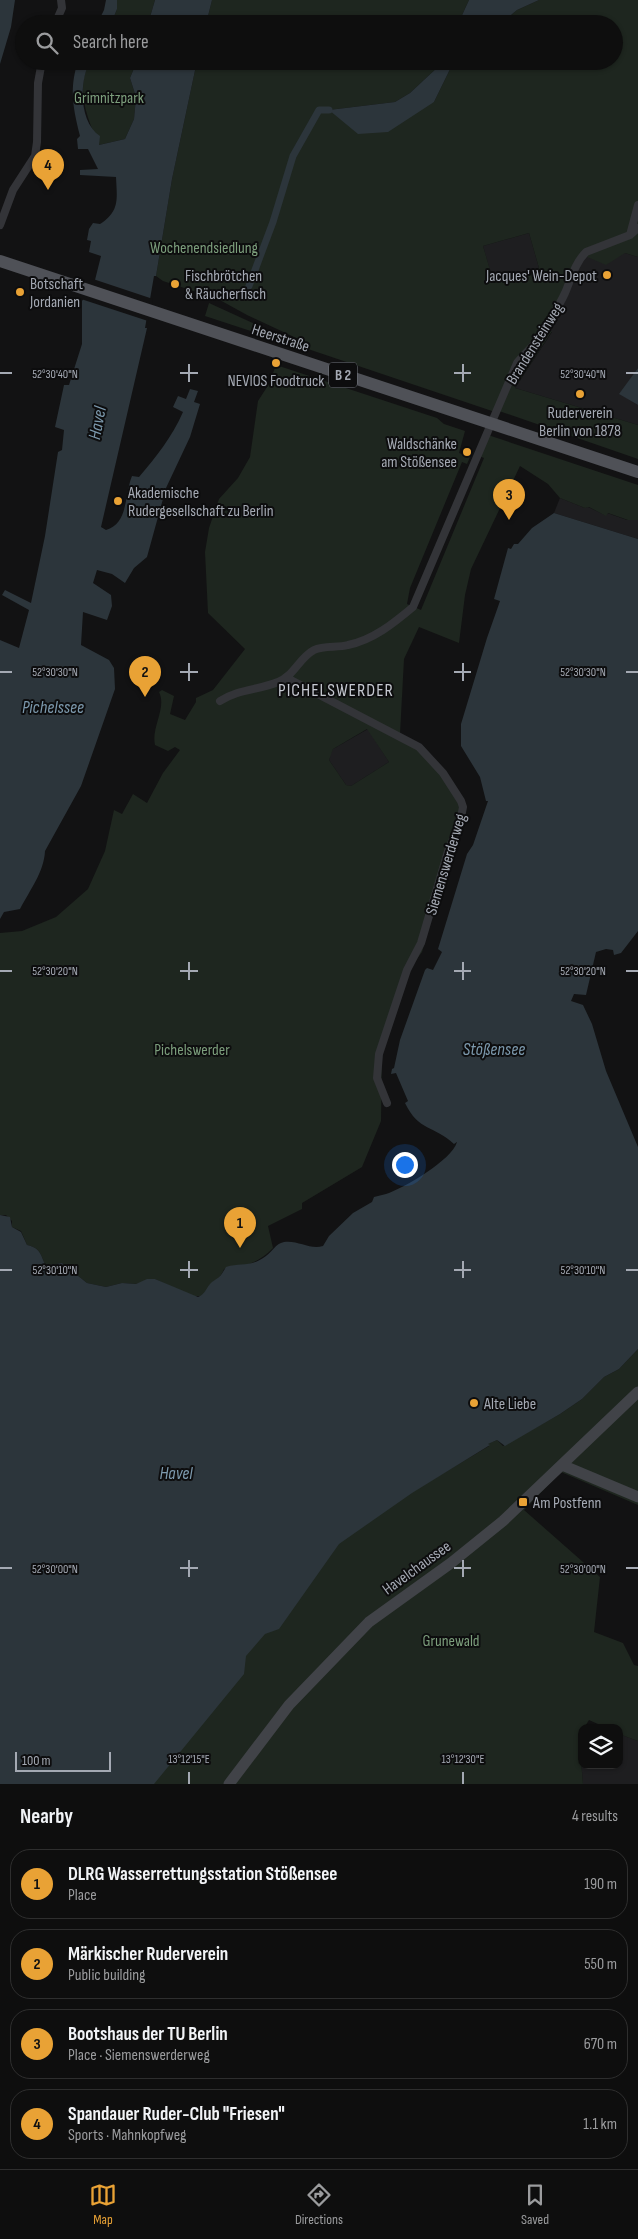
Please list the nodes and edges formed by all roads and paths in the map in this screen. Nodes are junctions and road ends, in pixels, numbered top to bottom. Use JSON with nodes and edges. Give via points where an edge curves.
{"nodes":[{"id":1,"x":61,"y":0,"type":"edge"},
{"id":2,"x":59,"y":15,"type":"edge"},
{"id":3,"x":40,"y":70,"type":"edge"},
{"id":4,"x":638,"y":205,"type":"edge"},
{"id":5,"x":0,"y":225,"type":"edge"},
{"id":6,"x":638,"y":228,"type":"edge"},
{"id":7,"x":630,"y":235,"type":"junction"},
{"id":8,"x":0,"y":262,"type":"edge"},
{"id":9,"x":490,"y":423,"type":"junction"},
{"id":10,"x":638,"y":472,"type":"edge"},
{"id":11,"x":287,"y":678,"type":"junction"},
{"id":12,"x":220,"y":701,"type":"dead end"},
{"id":13,"x":387,"y":1103,"type":"dead end"},
{"id":14,"x":638,"y":1392,"type":"edge"},
{"id":15,"x":562,"y":1466,"type":"junction"},
{"id":16,"x":638,"y":1497,"type":"edge"},
{"id":17,"x":229,"y":1784,"type":"edge"}],
"edges":[{"from":1,"to":2,"type":"street"},
{"from":3,"to":5,"type":"street","via":[[35,156],[13,190]]},
{"from":4,"to":7,"type":"street"},
{"from":6,"to":7,"type":"street","name":"Brandensteinweg"},
{"from":7,"to":9,"type":"street","name":"Brandensteinweg","via":[[593,248],[581,257],[535,346],[525,353],[511,375]]},
{"from":8,"to":9,"type":"main road","name":"Heerstraße","number":"B 2"},
{"from":9,"to":10,"type":"main road","name":"Heerstraße","number":"B 2"},
{"from":9,"to":11,"type":"street","via":[[413,606],[372,637],[348,645],[316,649],[302,659]]},
{"from":11,"to":12,"type":"street","via":[[237,692]]},
{"from":11,"to":13,"type":"street","name":"Siemenswerderweg","via":[[419,747],[443,773],[463,807],[422,943],[407,970],[379,1054],[377,1078]]},
{"from":14,"to":15,"type":"street","name":"Havelchaussee"},
{"from":15,"to":16,"type":"street"},
{"from":15,"to":17,"type":"street","name":"Havelchaussee","via":[[451,1563],[369,1622],[289,1705]]}]}
